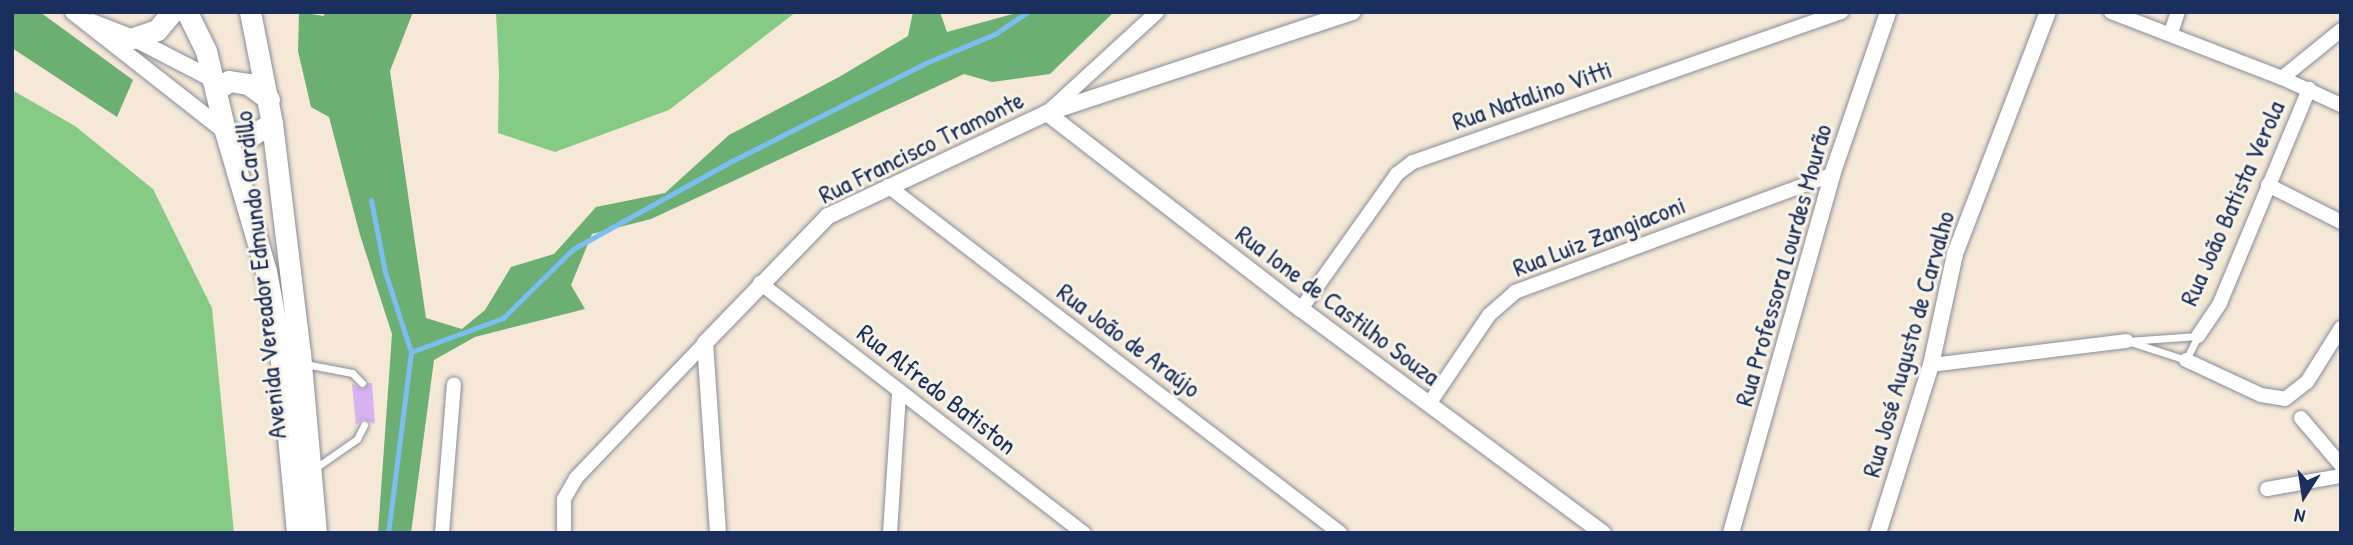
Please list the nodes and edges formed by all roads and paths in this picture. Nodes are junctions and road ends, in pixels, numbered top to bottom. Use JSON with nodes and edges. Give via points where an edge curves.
{"nodes":[{"id":1,"x":172,"y":12,"type":"edge"},
{"id":2,"x":187,"y":12,"type":"edge"},
{"id":3,"x":250,"y":12,"type":"edge"},
{"id":4,"x":1157,"y":12,"type":"edge"},
{"id":5,"x":1353,"y":12,"type":"edge"},
{"id":6,"x":1841,"y":12,"type":"edge"},
{"id":7,"x":1888,"y":12,"type":"edge"},
{"id":8,"x":2048,"y":12,"type":"edge"},
{"id":9,"x":2112,"y":12,"type":"edge"},
{"id":10,"x":2178,"y":12,"type":"edge"},
{"id":11,"x":75,"y":14,"type":"edge"},
{"id":12,"x":2341,"y":30,"type":"edge"},
{"id":13,"x":2171,"y":33,"type":"junction"},
{"id":14,"x":133,"y":38,"type":"junction"},
{"id":15,"x":2282,"y":78,"type":"junction"},
{"id":16,"x":212,"y":79,"type":"junction"},
{"id":17,"x":2309,"y":89,"type":"junction"},
{"id":18,"x":269,"y":99,"type":"junction"},
{"id":19,"x":2341,"y":105,"type":"edge"},
{"id":20,"x":1047,"y":113,"type":"junction"},
{"id":21,"x":272,"y":123,"type":"junction"},
{"id":22,"x":225,"y":131,"type":"junction"},
{"id":23,"x":1832,"y":175,"type":"junction"},
{"id":24,"x":2268,"y":185,"type":"junction"},
{"id":25,"x":888,"y":186,"type":"junction"},
{"id":26,"x":2341,"y":222,"type":"edge"},
{"id":27,"x":761,"y":283,"type":"junction"},
{"id":28,"x":1301,"y":309,"type":"junction"},
{"id":29,"x":2341,"y":328,"type":"edge"},
{"id":30,"x":2198,"y":336,"type":"junction"},
{"id":31,"x":2127,"y":341,"type":"junction"},
{"id":32,"x":705,"y":343,"type":"junction"},
{"id":33,"x":2186,"y":360,"type":"junction"},
{"id":34,"x":301,"y":364,"type":"junction"},
{"id":35,"x":1931,"y":365,"type":"junction"},
{"id":36,"x":362,"y":383,"type":"dead end"},
{"id":37,"x":454,"y":384,"type":"dead end"},
{"id":38,"x":899,"y":391,"type":"junction"},
{"id":39,"x":1429,"y":404,"type":"junction"},
{"id":40,"x":2301,"y":418,"type":"dead end"},
{"id":41,"x":364,"y":425,"type":"dead end"},
{"id":42,"x":2341,"y":465,"type":"edge"},
{"id":43,"x":311,"y":471,"type":"junction"},
{"id":44,"x":2341,"y":476,"type":"edge"},
{"id":45,"x":2267,"y":489,"type":"dead end"},
{"id":46,"x":297,"y":533,"type":"edge"},
{"id":47,"x":316,"y":533,"type":"edge"},
{"id":48,"x":442,"y":533,"type":"edge"},
{"id":49,"x":564,"y":533,"type":"edge"},
{"id":50,"x":718,"y":533,"type":"edge"},
{"id":51,"x":890,"y":533,"type":"edge"},
{"id":52,"x":1084,"y":533,"type":"edge"},
{"id":53,"x":1340,"y":533,"type":"edge"},
{"id":54,"x":1603,"y":533,"type":"edge"},
{"id":55,"x":1731,"y":533,"type":"edge"},
{"id":56,"x":1878,"y":533,"type":"edge"}],
"edges":[{"from":1,"to":14,"type":"main road","via":[[157,30]]},
{"from":2,"to":16,"type":"main road","name":"Avenida Vereador Edmundo Cardillo","via":[[206,51]]},
{"from":3,"to":18,"type":"main road","name":"Avenida Vereador Edmundo Cardillo"},
{"from":4,"to":20,"type":"street"},
{"from":5,"to":20,"type":"street","name":"Rua Francisco Tramonte"},
{"from":6,"to":28,"type":"street","name":"Rua Natalino Vitti","via":[[1413,162],[1397,174]]},
{"from":7,"to":23,"type":"street","name":"Rua Professora Lourdes Mourão"},
{"from":8,"to":35,"type":"street","name":"Rua José Augusto de Carvalho","via":[[1955,254]]},
{"from":9,"to":13,"type":"street"},
{"from":10,"to":13,"type":"street"},
{"from":11,"to":14,"type":"street"},
{"from":11,"to":22,"type":"street"},
{"from":12,"to":15,"type":"street"},
{"from":13,"to":15,"type":"street"},
{"from":14,"to":16,"type":"street"},
{"from":15,"to":17,"type":"street"},
{"from":16,"to":18,"type":"main road","via":[[223,85],[229,81],[248,84]]},
{"from":16,"to":22,"type":"main road","name":"Avenida Vereador Edmundo Cardillo"},
{"from":17,"to":19,"type":"street"},
{"from":17,"to":24,"type":"street","name":"Rua João Batista Verola"},
{"from":18,"to":21,"type":"main road","name":"Avenida Vereador Edmundo Cardillo"},
{"from":20,"to":25,"type":"street","name":"Rua Francisco Tramonte"},
{"from":20,"to":28,"type":"street","name":"Rua Ione de Castilho Souza"},
{"from":21,"to":22,"type":"main road","via":[[252,135]]},
{"from":21,"to":34,"type":"main road","name":"Avenida Vereador Edmundo Cardillo"},
{"from":22,"to":46,"type":"main road","name":"Avenida Vereador Edmundo Cardillo","via":[[256,232],[279,341]]},
{"from":23,"to":39,"type":"street","name":"Rua Luiz Zangiaconi","via":[[1515,292],[1489,315]]},
{"from":23,"to":55,"type":"street","name":"Rua Professora Lourdes Mourão"},
{"from":24,"to":26,"type":"street"},
{"from":24,"to":30,"type":"street","name":"Rua João Batista Verola","via":[[2220,303]]},
{"from":25,"to":27,"type":"street","name":"Rua Francisco Tramonte","via":[[828,216]]},
{"from":25,"to":53,"type":"street","name":"Rua João de Araújo"},
{"from":27,"to":32,"type":"street","name":"Rua Francisco Tramonte"},
{"from":27,"to":38,"type":"street","name":"Rua Alfredo Batiston"},
{"from":28,"to":39,"type":"street","name":"Rua Ione de Castilho Souza"},
{"from":29,"to":33,"type":"street","via":[[2307,382],[2285,399],[2261,395]]},
{"from":30,"to":31,"type":"lane"},
{"from":30,"to":33,"type":"lane"},
{"from":31,"to":33,"type":"lane"},
{"from":31,"to":35,"type":"street"},
{"from":32,"to":49,"type":"street","name":"Rua Francisco Tramonte","via":[[576,478],[564,499]]},
{"from":32,"to":50,"type":"street"},
{"from":34,"to":36,"type":"lane","via":[[333,367],[352,373]]},
{"from":34,"to":43,"type":"main road","name":"Avenida Vereador Edmundo Cardillo"},
{"from":35,"to":56,"type":"street","name":"Rua José Augusto de Carvalho"},
{"from":37,"to":48,"type":"street"},
{"from":38,"to":51,"type":"street"},
{"from":38,"to":52,"type":"street","name":"Rua Alfredo Batiston"},
{"from":39,"to":54,"type":"street","name":"Rua Ione de Castilho Souza"},
{"from":40,"to":42,"type":"street"},
{"from":41,"to":43,"type":"lane","via":[[357,439]]},
{"from":43,"to":47,"type":"main road","name":"Avenida Vereador Edmundo Cardillo"},
{"from":44,"to":45,"type":"street"}]}
